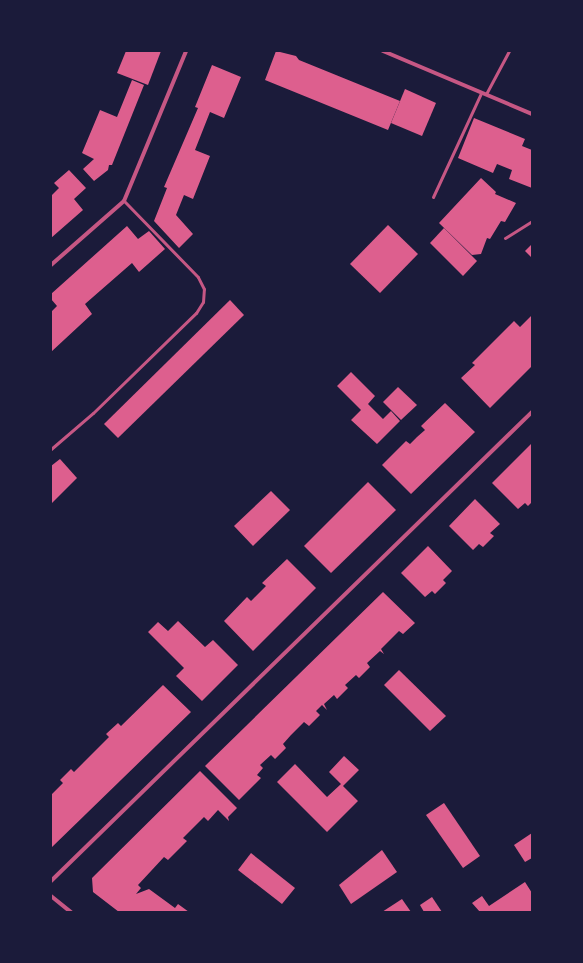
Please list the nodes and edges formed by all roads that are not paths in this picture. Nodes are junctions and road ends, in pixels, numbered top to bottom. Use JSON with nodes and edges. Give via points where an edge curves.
{"nodes":[{"id":1,"x":186,"y":51,"type":"edge"},
{"id":2,"x":383,"y":51,"type":"edge"},
{"id":3,"x":509,"y":51,"type":"edge"},
{"id":4,"x":484,"y":94,"type":"junction"},
{"id":5,"x":532,"y":114,"type":"edge"},
{"id":6,"x":433,"y":197,"type":"dead end"},
{"id":7,"x":124,"y":201,"type":"junction"},
{"id":8,"x":532,"y":221,"type":"edge"},
{"id":9,"x":505,"y":238,"type":"dead end"},
{"id":10,"x":51,"y":265,"type":"edge"},
{"id":11,"x":532,"y":412,"type":"edge"},
{"id":12,"x":51,"y":449,"type":"edge"},
{"id":13,"x":51,"y":881,"type":"edge"},
{"id":14,"x":51,"y":896,"type":"edge"},
{"id":15,"x":71,"y":912,"type":"edge"}],
"edges":[{"from":1,"to":7,"type":"street"},
{"from":2,"to":4,"type":"street"},
{"from":3,"to":4,"type":"lane"},
{"from":4,"to":5,"type":"street"},
{"from":4,"to":6,"type":"lane"},
{"from":7,"to":10,"type":"street"},
{"from":7,"to":12,"type":"lane","via":[[198,277],[204,289],[203,302],[196,313],[116,391]]},
{"from":8,"to":9,"type":"lane"},
{"from":11,"to":13,"type":"street"},
{"from":14,"to":15,"type":"street"}]}
